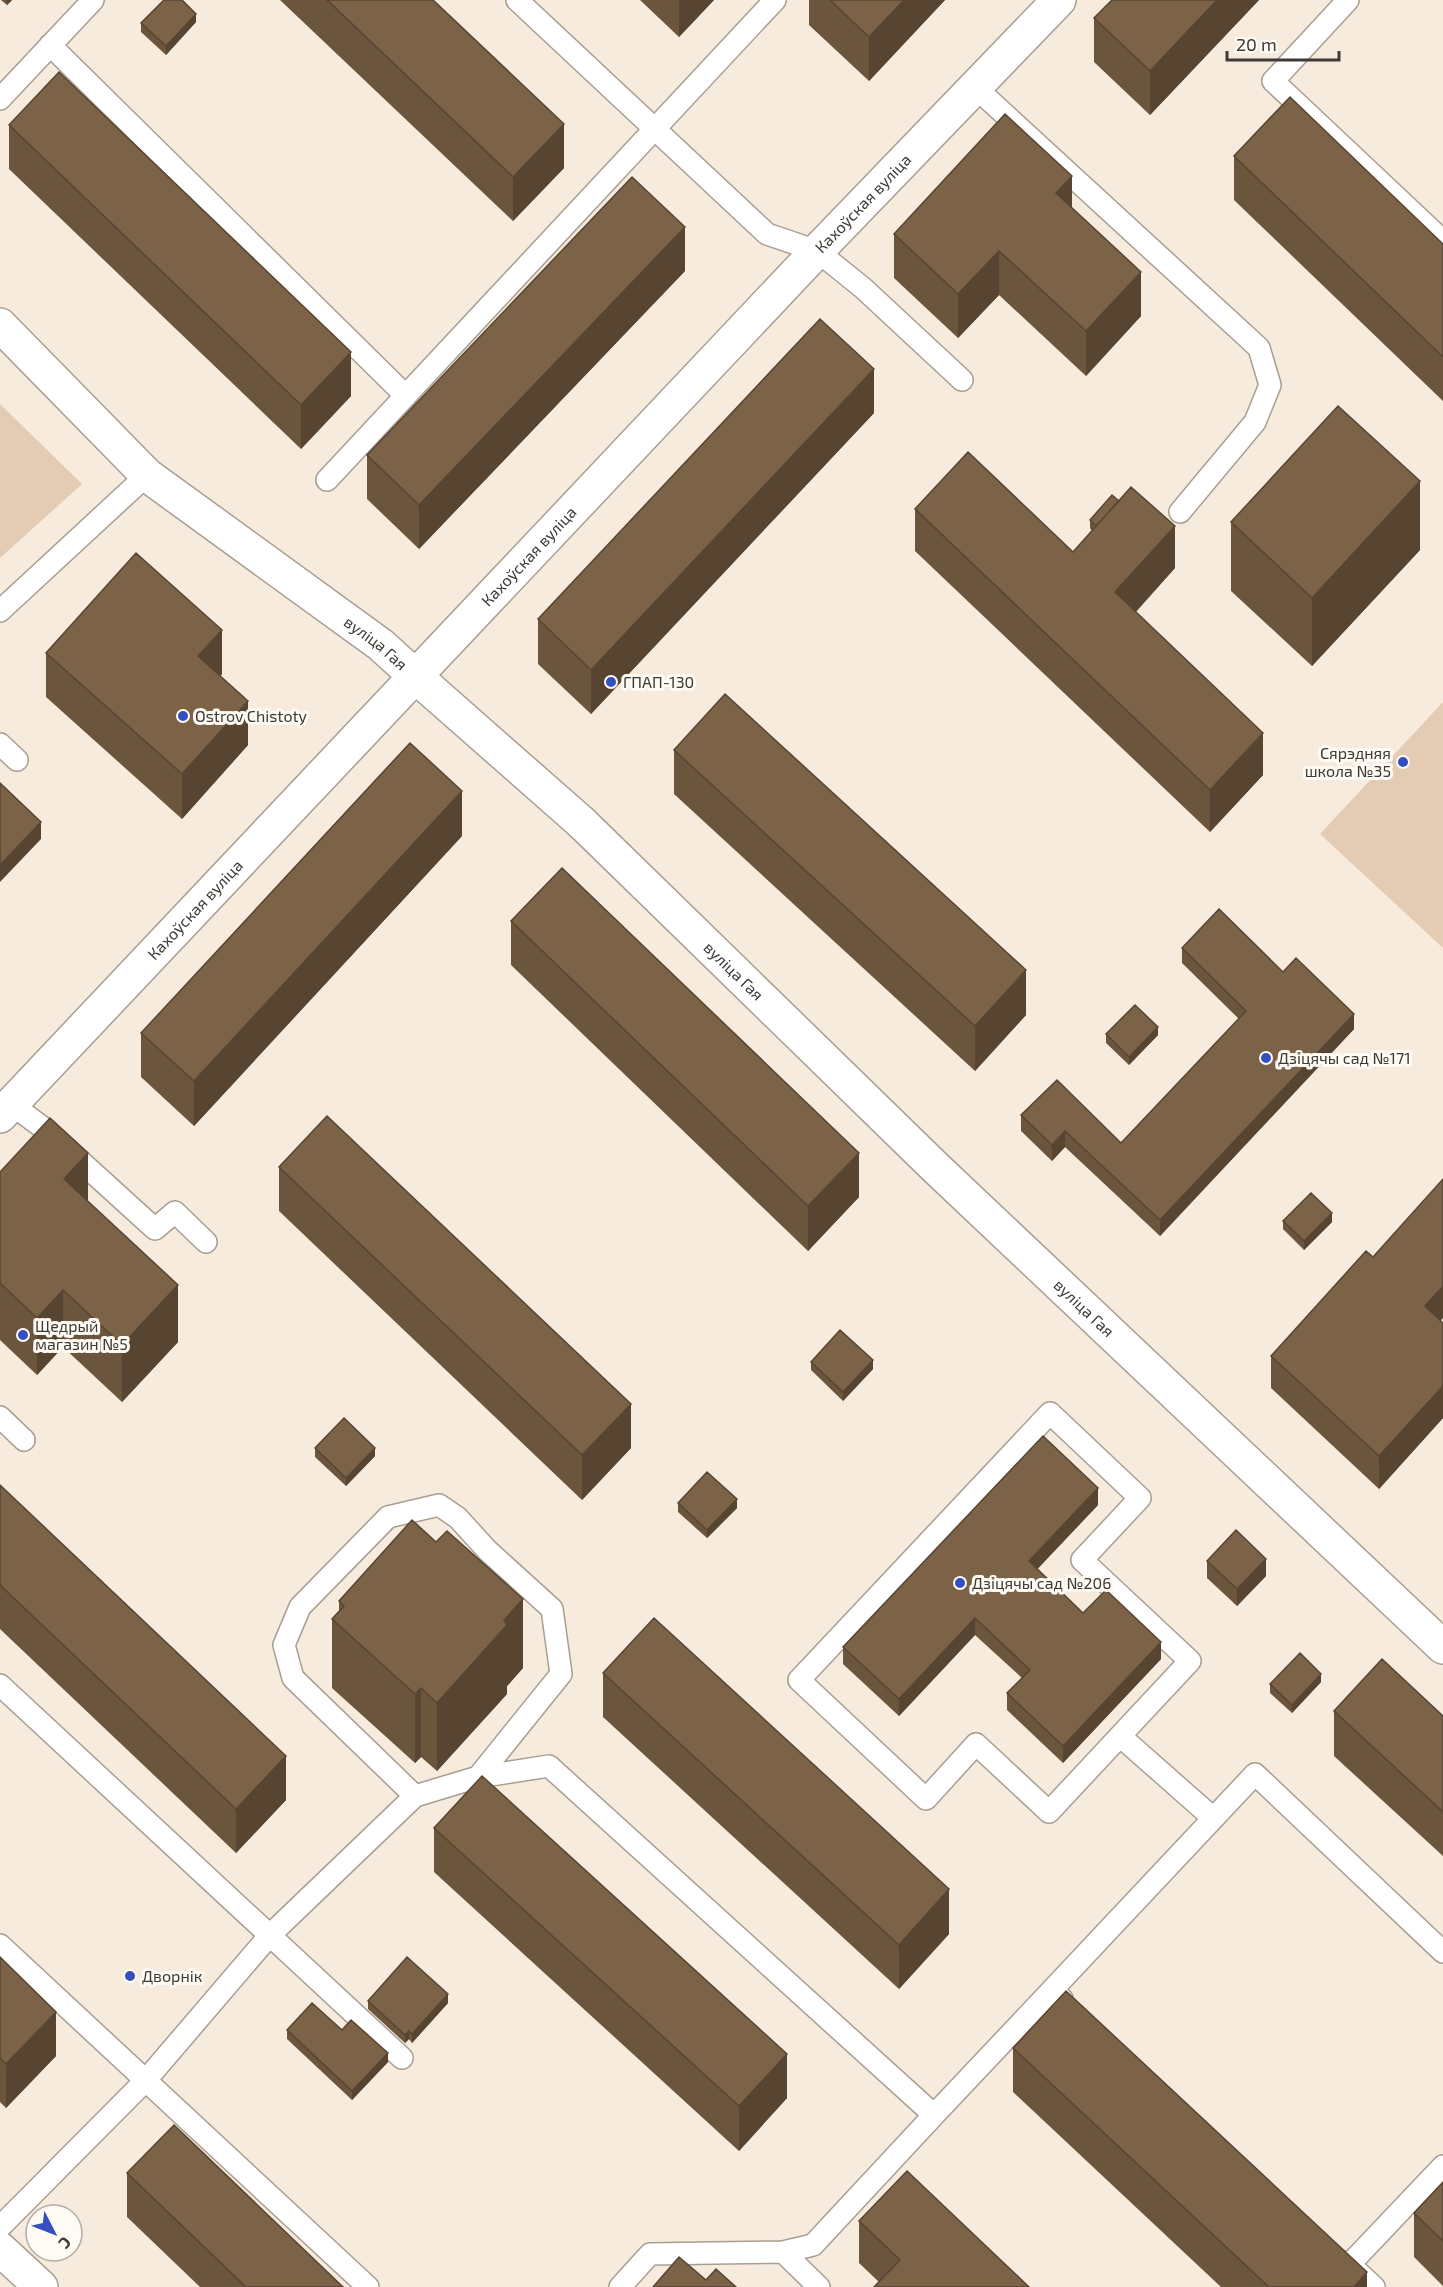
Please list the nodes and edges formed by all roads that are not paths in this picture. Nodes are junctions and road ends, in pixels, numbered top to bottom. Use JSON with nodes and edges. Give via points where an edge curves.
{"nodes":[{"id":1,"x":93,"y":0,"type":"edge"},
{"id":2,"x":517,"y":0,"type":"edge"},
{"id":3,"x":775,"y":0,"type":"edge"},
{"id":4,"x":1059,"y":0,"type":"edge"},
{"id":5,"x":1348,"y":0,"type":"edge"},
{"id":6,"x":50,"y":45,"type":"junction"},
{"id":7,"x":976,"y":88,"type":"junction"},
{"id":8,"x":0,"y":99,"type":"edge"},
{"id":9,"x":654,"y":129,"type":"junction"},
{"id":10,"x":1443,"y":241,"type":"edge"},
{"id":11,"x":817,"y":251,"type":"junction"},
{"id":12,"x":0,"y":325,"type":"edge"},
{"id":13,"x":962,"y":380,"type":"dead end"},
{"id":14,"x":406,"y":396,"type":"junction"},
{"id":15,"x":147,"y":475,"type":"junction"},
{"id":16,"x":327,"y":480,"type":"dead end"},
{"id":17,"x":1180,"y":512,"type":"dead end"},
{"id":18,"x":0,"y":611,"type":"edge"},
{"id":19,"x":415,"y":676,"type":"junction"},
{"id":20,"x":0,"y":744,"type":"edge"},
{"id":21,"x":17,"y":760,"type":"dead end"},
{"id":22,"x":6,"y":1110,"type":"edge"},
{"id":23,"x":206,"y":1242,"type":"dead end"},
{"id":24,"x":0,"y":1417,"type":"edge"},
{"id":25,"x":24,"y":1440,"type":"dead end"},
{"id":26,"x":1443,"y":1647,"type":"edge"},
{"id":27,"x":0,"y":1685,"type":"edge"},
{"id":28,"x":1120,"y":1736,"type":"junction"},
{"id":29,"x":478,"y":1777,"type":"junction"},
{"id":30,"x":415,"y":1796,"type":"junction"},
{"id":31,"x":1213,"y":1818,"type":"junction"},
{"id":32,"x":270,"y":1935,"type":"junction"},
{"id":33,"x":0,"y":1945,"type":"edge"},
{"id":34,"x":1443,"y":1952,"type":"edge"},
{"id":35,"x":1052,"y":1990,"type":"junction"},
{"id":36,"x":1078,"y":2014,"type":"edge"},
{"id":37,"x":402,"y":2058,"type":"dead end"},
{"id":38,"x":146,"y":2080,"type":"junction"},
{"id":39,"x":934,"y":2115,"type":"junction"},
{"id":40,"x":1443,"y":2166,"type":"edge"},
{"id":41,"x":0,"y":2227,"type":"edge"},
{"id":42,"x":0,"y":2249,"type":"edge"},
{"id":43,"x":1333,"y":2249,"type":"edge"},
{"id":44,"x":783,"y":2252,"type":"junction"},
{"id":45,"x":1349,"y":2265,"type":"junction"},
{"id":46,"x":41,"y":2287,"type":"edge"},
{"id":47,"x":368,"y":2287,"type":"edge"},
{"id":48,"x":620,"y":2287,"type":"edge"},
{"id":49,"x":819,"y":2287,"type":"edge"},
{"id":50,"x":1374,"y":2287,"type":"edge"}],
"edges":[{"from":1,"to":6,"type":"lane"},
{"from":2,"to":9,"type":"lane"},
{"from":3,"to":9,"type":"lane"},
{"from":4,"to":7,"type":"street","name":"Кахоўская вуліца"},
{"from":5,"to":10,"type":"lane","via":[[1273,81]]},
{"from":6,"to":8,"type":"lane"},
{"from":6,"to":14,"type":"lane"},
{"from":7,"to":11,"type":"street","name":"Кахоўская вуліца"},
{"from":7,"to":17,"type":"lane","via":[[1259,348],[1270,385],[1255,422]]},
{"from":9,"to":11,"type":"lane","via":[[767,234]]},
{"from":9,"to":14,"type":"lane"},
{"from":11,"to":13,"type":"lane"},
{"from":11,"to":19,"type":"street","name":"Кахоўская вуліца"},
{"from":12,"to":15,"type":"street","name":"вуліца Гая"},
{"from":14,"to":16,"type":"lane"},
{"from":15,"to":18,"type":"lane"},
{"from":15,"to":19,"type":"street","name":"вуліца Гая","via":[[381,645]]},
{"from":19,"to":22,"type":"street","name":"Кахоўская вуліца"},
{"from":19,"to":26,"type":"street","name":"вуліца Гая","via":[[582,823],[936,1168]]},
{"from":20,"to":21,"type":"lane"},
{"from":22,"to":23,"type":"lane","via":[[46,1130],[155,1229],[176,1212]]},
{"from":24,"to":25,"type":"lane"},
{"from":27,"to":32,"type":"lane"},
{"from":28,"to":28,"type":"lane","via":[[1049,1812],[976,1744],[926,1798],[799,1680],[1050,1413],[1140,1497],[1082,1560],[1190,1661]]},
{"from":28,"to":31,"type":"lane"},
{"from":29,"to":30,"type":"lane"},
{"from":29,"to":30,"type":"lane","via":[[561,1674],[552,1609],[440,1505],[388,1517],[300,1607],[284,1645],[293,1678]]},
{"from":29,"to":39,"type":"lane","via":[[549,1766]]},
{"from":30,"to":32,"type":"lane"},
{"from":31,"to":34,"type":"lane","via":[[1255,1774]]},
{"from":31,"to":35,"type":"lane"},
{"from":32,"to":37,"type":"lane"},
{"from":32,"to":38,"type":"lane"},
{"from":33,"to":38,"type":"lane"},
{"from":35,"to":36,"type":"lane"},
{"from":35,"to":39,"type":"lane"},
{"from":38,"to":41,"type":"lane"},
{"from":38,"to":47,"type":"lane"},
{"from":39,"to":44,"type":"lane","via":[[813,2245]]},
{"from":40,"to":45,"type":"lane"},
{"from":42,"to":46,"type":"street"},
{"from":43,"to":45,"type":"lane"},
{"from":44,"to":48,"type":"lane","via":[[650,2254]]},
{"from":44,"to":49,"type":"lane"},
{"from":45,"to":50,"type":"lane"}]}
